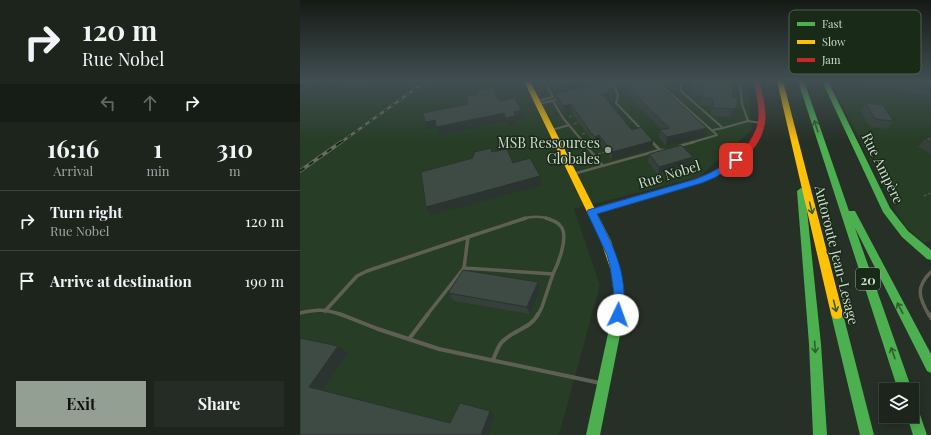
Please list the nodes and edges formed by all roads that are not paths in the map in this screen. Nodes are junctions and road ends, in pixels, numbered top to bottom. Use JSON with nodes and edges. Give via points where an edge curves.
{"nodes":[{"id":1,"x":543,"y":101,"type":"edge"},
{"id":2,"x":554,"y":101,"type":"edge"},
{"id":3,"x":616,"y":101,"type":"edge"},
{"id":4,"x":680,"y":101,"type":"edge"},
{"id":5,"x":693,"y":101,"type":"edge"},
{"id":6,"x":742,"y":101,"type":"edge"},
{"id":7,"x":760,"y":101,"type":"edge"},
{"id":8,"x":785,"y":101,"type":"edge"},
{"id":9,"x":808,"y":101,"type":"edge"},
{"id":10,"x":835,"y":101,"type":"edge"},
{"id":11,"x":537,"y":102,"type":"joint"},
{"id":12,"x":748,"y":121,"type":"junction"},
{"id":13,"x":761,"y":123,"type":"junction"},
{"id":14,"x":569,"y":125,"type":"junction"},
{"id":15,"x":723,"y":128,"type":"junction"},
{"id":16,"x":551,"y":130,"type":"junction"},
{"id":17,"x":713,"y":130,"type":"junction"},
{"id":18,"x":675,"y":148,"type":"edge"},
{"id":19,"x":669,"y":149,"type":"edge"},
{"id":20,"x":660,"y":150,"type":"junction"},
{"id":21,"x":798,"y":156,"type":"junction"},
{"id":22,"x":603,"y":166,"type":"junction"},
{"id":23,"x":830,"y":167,"type":"junction"},
{"id":24,"x":573,"y":174,"type":"junction"},
{"id":25,"x":592,"y":212,"type":"junction"},
{"id":26,"x":468,"y":237,"type":"junction"},
{"id":27,"x":931,"y":256,"type":"edge"},
{"id":28,"x":464,"y":268,"type":"junction"},
{"id":29,"x":931,"y":272,"type":"edge"},
{"id":30,"x":553,"y":274,"type":"junction"},
{"id":31,"x":325,"y":311,"type":"junction"},
{"id":32,"x":300,"y":313,"type":"edge"},
{"id":33,"x":931,"y":318,"type":"edge"},
{"id":34,"x":409,"y":339,"type":"junction"},
{"id":35,"x":493,"y":360,"type":"junction"},
{"id":36,"x":931,"y":367,"type":"edge"},
{"id":37,"x":903,"y":383,"type":"edge"},
{"id":38,"x":604,"y":384,"type":"junction"},
{"id":39,"x":916,"y":423,"type":"edge"},
{"id":40,"x":593,"y":435,"type":"edge"},
{"id":41,"x":820,"y":435,"type":"edge"},
{"id":42,"x":867,"y":435,"type":"edge"},
{"id":43,"x":920,"y":435,"type":"edge"}],
"edges":[{"from":1,"to":11,"type":"lane"},
{"from":2,"to":14,"type":"lane"},
{"from":3,"to":20,"type":"lane"},
{"from":4,"to":17,"type":"lane"},
{"from":5,"to":15,"type":"lane"},
{"from":6,"to":12,"type":"lane"},
{"from":7,"to":13,"type":"main road","name":"Rue Nobel"},
{"from":8,"to":21,"type":"main road","name":"Autoroute Jean-Lesage"},
{"from":23,"to":9,"type":"main road","name":"Autoroute Jean-Lesage","number":"20","one_way":true},
{"from":10,"to":27,"type":"main road","name":"Rue Ampère","via":[[886,210],[905,234]]},
{"from":11,"to":16,"type":"main road"},
{"from":12,"to":13,"type":"lane"},
{"from":12,"to":15,"type":"lane"},
{"from":13,"to":25,"type":"main road","name":"Rue Nobel","via":[[757,138],[749,148],[733,163],[713,175],[688,185]]},
{"from":14,"to":16,"type":"lane"},
{"from":14,"to":22,"type":"lane"},
{"from":15,"to":17,"type":"lane"},
{"from":16,"to":24,"type":"main road"},
{"from":17,"to":18,"type":"lane","via":[[717,135]]},
{"from":19,"to":20,"type":"lane"},
{"from":20,"to":22,"type":"lane"},
{"from":21,"to":41,"type":"main road","one_way":true,"via":[[815,344]]},
{"from":21,"to":42,"type":"main road","name":"Autoroute Jean-Lesage","one_way":true},
{"from":22,"to":24,"type":"lane"},
{"from":36,"to":23,"type":"main road","one_way":true},
{"from":37,"to":23,"type":"main road","name":"Autoroute Jean-Lesage","number":"20","one_way":true},
{"from":24,"to":25,"type":"main road"},
{"from":25,"to":38,"type":"main road","via":[[612,255],[619,286],[618,315]]},
{"from":26,"to":28,"type":"lane"},
{"from":26,"to":30,"type":"lane","via":[[530,217],[555,221],[562,227],[564,235],[559,263]]},
{"from":26,"to":31,"type":"lane","via":[[362,273],[343,289]]},
{"from":28,"to":30,"type":"lane"},
{"from":28,"to":34,"type":"lane"},
{"from":29,"to":33,"type":"lane","via":[[922,280],[920,289]]},
{"from":30,"to":35,"type":"lane","via":[[542,308],[534,322],[501,343]]},
{"from":31,"to":32,"type":"lane","via":[[316,309]]},
{"from":31,"to":34,"type":"lane"},
{"from":34,"to":35,"type":"lane","via":[[439,349]]},
{"from":35,"to":38,"type":"lane"},
{"from":38,"to":40,"type":"main road"},
{"from":39,"to":43,"type":"main road"}]}
